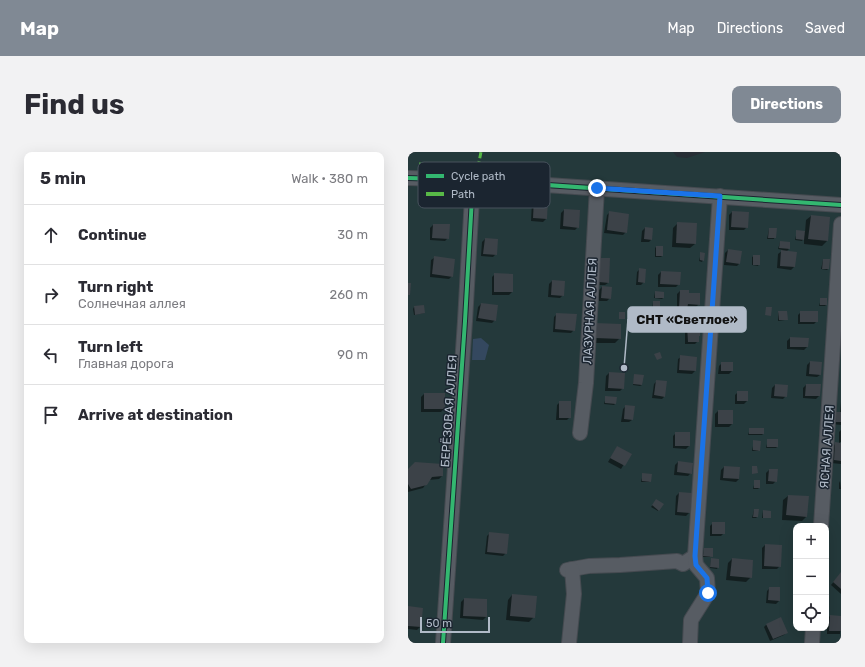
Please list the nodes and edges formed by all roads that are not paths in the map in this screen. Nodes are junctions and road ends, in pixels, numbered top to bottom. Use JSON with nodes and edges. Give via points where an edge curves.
{"nodes":[{"id":1,"x":408,"y":178,"type":"edge"},
{"id":2,"x":418,"y":178,"type":"edge"},
{"id":3,"x":550,"y":185,"type":"edge"},
{"id":4,"x":597,"y":188,"type":"junction"},
{"id":5,"x":720,"y":196,"type":"junction"},
{"id":6,"x":841,"y":205,"type":"edge"},
{"id":7,"x":472,"y":208,"type":"edge"},
{"id":8,"x":841,"y":224,"type":"edge"},
{"id":9,"x":580,"y":433,"type":"dead end"},
{"id":10,"x":821,"y":523,"type":"edge"},
{"id":11,"x":695,"y":556,"type":"junction"},
{"id":12,"x":813,"y":631,"type":"edge"},
{"id":13,"x":443,"y":643,"type":"edge"},
{"id":14,"x":569,"y":643,"type":"edge"},
{"id":15,"x":690,"y":643,"type":"edge"},
{"id":16,"x":812,"y":643,"type":"edge"}],
"edges":[{"from":1,"to":2,"type":"street"},
{"from":3,"to":4,"type":"street"},
{"from":4,"to":5,"type":"street"},
{"from":4,"to":9,"type":"street","name":"ЛАЗУРНАЯ АЛЛЕЯ","via":[[586,383]]},
{"from":5,"to":6,"type":"street"},
{"from":5,"to":11,"type":"street"},
{"from":7,"to":13,"type":"street","name":"БЕРЁЗОВАЯ АЛЛЕЯ"},
{"from":8,"to":10,"type":"street","name":"ЯСНАЯ АЛЛЕЯ"},
{"from":11,"to":14,"type":"street","via":[[683,564],[677,561],[569,569],[574,594]]},
{"from":11,"to":15,"type":"street","via":[[696,565],[707,578],[708,593],[691,620]]},
{"from":12,"to":16,"type":"street"}]}
